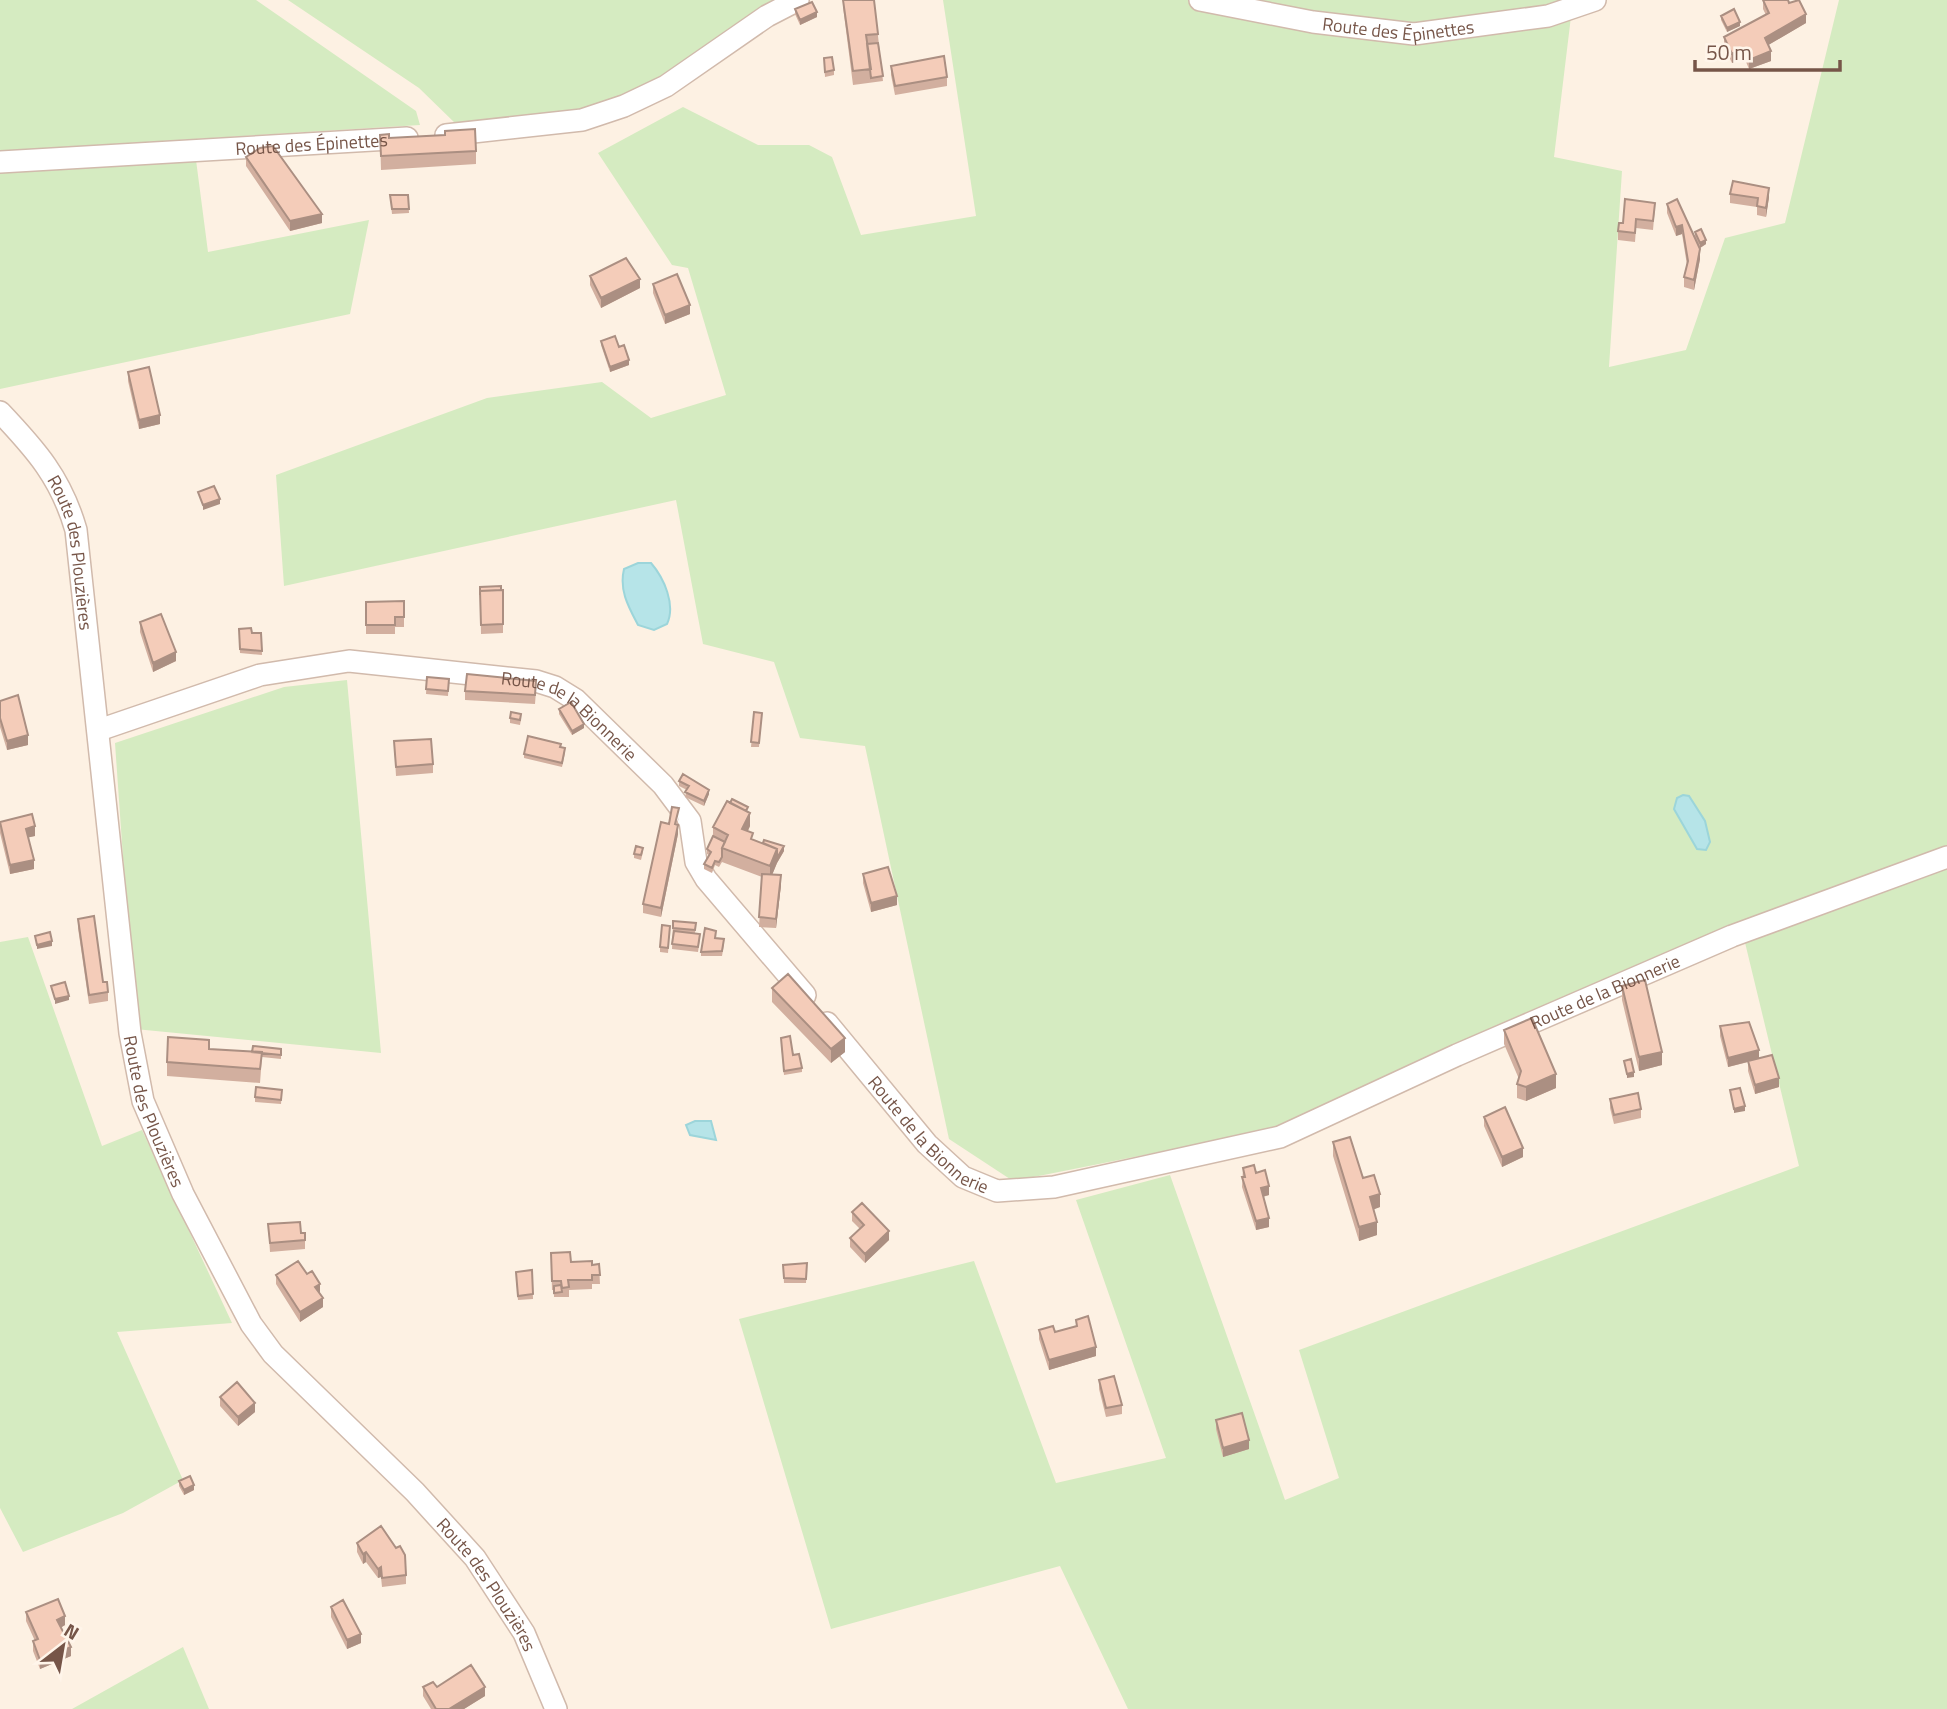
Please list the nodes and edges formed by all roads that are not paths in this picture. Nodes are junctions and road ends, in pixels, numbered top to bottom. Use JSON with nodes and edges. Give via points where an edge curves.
{"nodes":[{"id":1,"x":798,"y":0,"type":"edge"},
{"id":2,"x":1200,"y":0,"type":"edge"},
{"id":3,"x":1595,"y":0,"type":"edge"},
{"id":4,"x":0,"y":162,"type":"edge"},
{"id":5,"x":0,"y":412,"type":"edge"},
{"id":6,"x":99,"y":730,"type":"junction"},
{"id":7,"x":1947,"y":857,"type":"edge"},
{"id":8,"x":556,"y":1709,"type":"edge"}],
"edges":[{"from":1,"to":4,"type":"street","name":"Route des Épinettes","via":[[766,16],[666,86],[582,120],[449,135]]},
{"from":2,"to":3,"type":"street","name":"Route des Épinettes","via":[[1313,22],[1414,34],[1548,16]]},
{"from":5,"to":6,"type":"street","name":"Route des Plouzières","via":[[33,447],[66,495],[76,530]]},
{"from":6,"to":7,"type":"street","name":"Route de la Bionnerie","via":[[260,675],[349,662],[536,681],[555,687],[576,701],[663,785],[690,821],[696,862],[706,880],[927,1144],[963,1177],[997,1191],[1054,1187],[1280,1137],[1732,936]]},
{"from":6,"to":8,"type":"street","name":"Route des Plouzières","via":[[130,1033],[143,1101],[183,1194],[251,1324],[273,1354],[415,1492],[475,1558],[524,1633]]}]}
